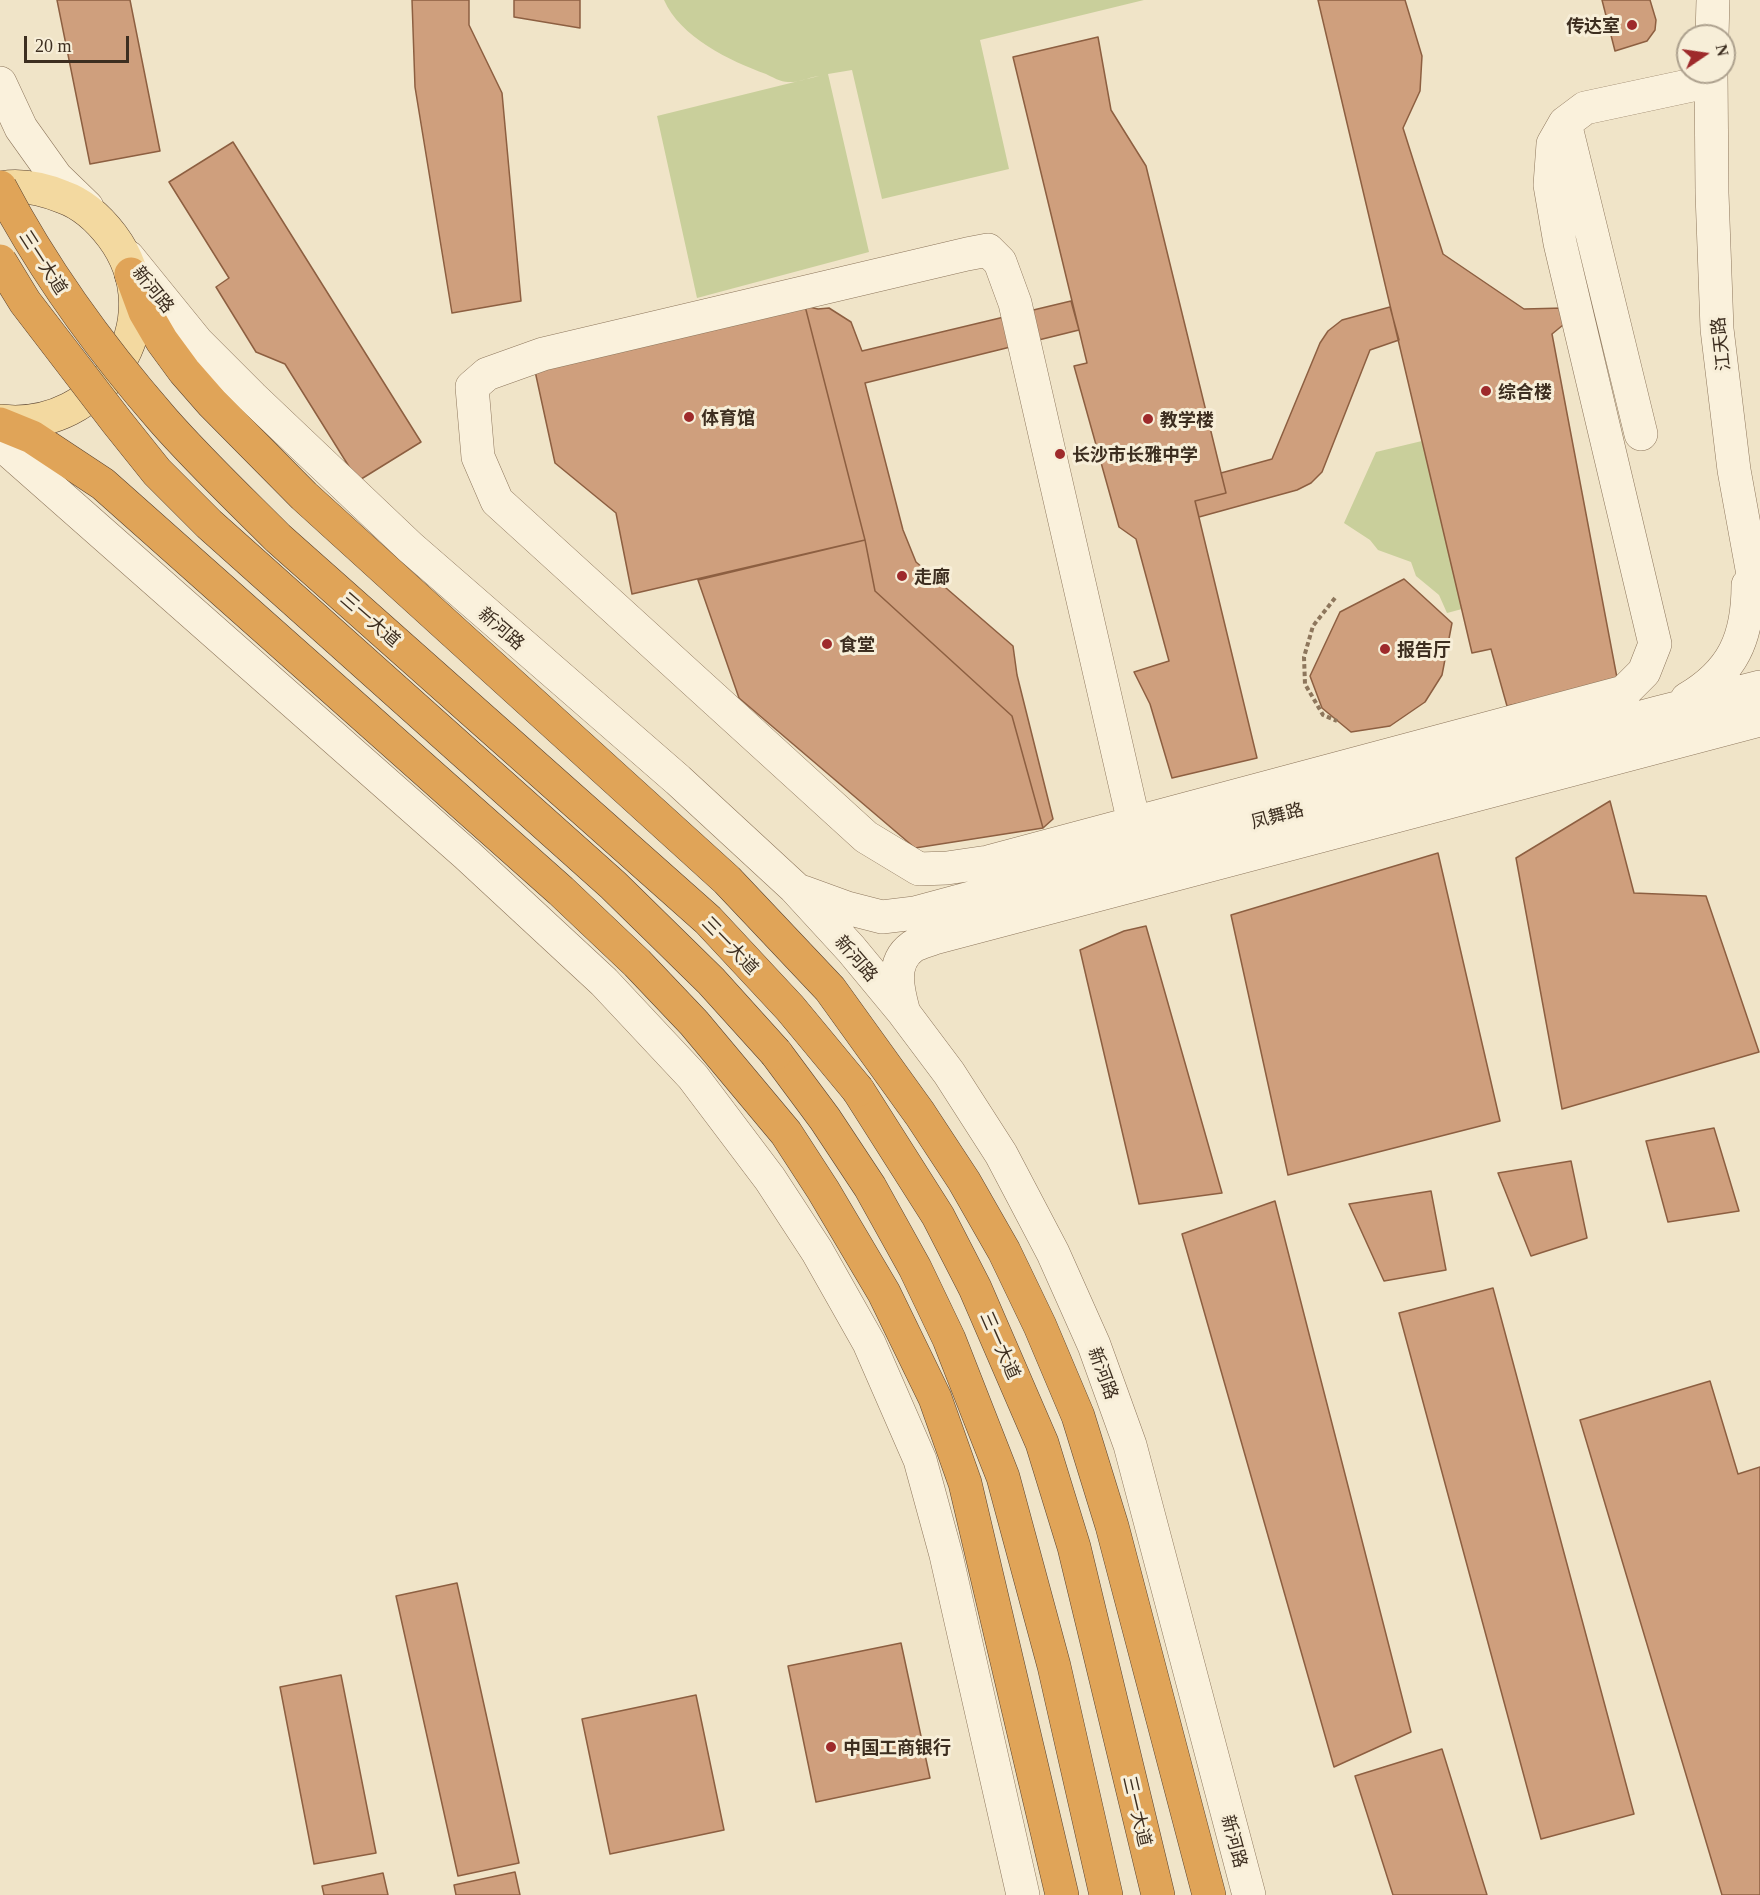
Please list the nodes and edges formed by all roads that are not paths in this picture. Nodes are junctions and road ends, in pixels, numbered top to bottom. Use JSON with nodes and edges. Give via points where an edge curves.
{"nodes":[{"id":1,"x":1713,"y":0,"type":"edge"},
{"id":2,"x":1712,"y":24,"type":"edge"},
{"id":3,"x":0,"y":83,"type":"edge"},
{"id":4,"x":1680,"y":84,"type":"edge"},
{"id":5,"x":1711,"y":84,"type":"edge"},
{"id":6,"x":1565,"y":123,"type":"junction"},
{"id":7,"x":0,"y":188,"type":"edge"},
{"id":8,"x":117,"y":247,"type":"junction"},
{"id":9,"x":0,"y":261,"type":"edge"},
{"id":10,"x":0,"y":422,"type":"edge"},
{"id":11,"x":1641,"y":434,"type":"dead end"},
{"id":12,"x":0,"y":442,"type":"edge"},
{"id":13,"x":1747,"y":550,"type":"junction"},
{"id":14,"x":1760,"y":613,"type":"edge"},
{"id":15,"x":1760,"y":687,"type":"edge"},
{"id":16,"x":1657,"y":713,"type":"junction"},
{"id":17,"x":1760,"y":720,"type":"edge"},
{"id":18,"x":1718,"y":730,"type":"junction"},
{"id":19,"x":1760,"y":736,"type":"edge"},
{"id":20,"x":1134,"y":823,"type":"junction"},
{"id":21,"x":795,"y":888,"type":"junction"},
{"id":22,"x":904,"y":1013,"type":"junction"},
{"id":23,"x":863,"y":1035,"type":"junction"},
{"id":24,"x":761,"y":1103,"type":"junction"},
{"id":25,"x":909,"y":1169,"type":"junction"},
{"id":26,"x":870,"y":1187,"type":"junction"},
{"id":27,"x":987,"y":1316,"type":"junction"},
{"id":28,"x":949,"y":1339,"type":"junction"},
{"id":29,"x":1081,"y":1427,"type":"junction"},
{"id":30,"x":965,"y":1483,"type":"junction"},
{"id":31,"x":1023,"y":1895,"type":"edge"},
{"id":32,"x":1062,"y":1895,"type":"edge"},
{"id":33,"x":1106,"y":1895,"type":"edge"},
{"id":34,"x":1158,"y":1895,"type":"edge"},
{"id":35,"x":1209,"y":1895,"type":"edge"},
{"id":36,"x":1249,"y":1895,"type":"edge"}],
"edges":[{"from":1,"to":2,"type":"street"},
{"from":3,"to":8,"type":"street","name":"新河路","via":[[21,128],[50,169]]},
{"from":4,"to":6,"type":"street","via":[[1585,108]]},
{"from":5,"to":13,"type":"street","name":"江天路","via":[[1717,329]]},
{"from":6,"to":11,"type":"street"},
{"from":6,"to":20,"type":"street","via":[[1553,144],[1550,185],[1562,253],[1655,644],[1644,672],[1624,692]]},
{"from":7,"to":8,"type":"main road","via":[[42,189],[74,201]]},
{"from":7,"to":25,"type":"highway","name":"三一大道","bridge":true,"via":[[72,306],[163,421],[278,538],[708,920],[790,1008],[858,1090]]},
{"from":8,"to":10,"type":"main road","via":[[135,304],[131,334],[120,363],[101,387],[78,406],[50,418]]},
{"from":8,"to":21,"type":"street","name":"新河路","via":[[197,342],[410,547],[678,780]]},
{"from":8,"to":23,"type":"highway","via":[[162,341],[212,403],[304,496],[727,880],[830,989]]},
{"from":9,"to":26,"type":"highway","name":"三一大道","bridge":true,"via":[[25,302],[157,472],[218,532],[613,885],[711,981],[776,1053]]},
{"from":10,"to":24,"type":"highway","via":[[32,436],[103,484],[561,891],[694,1023]]},
{"from":12,"to":31,"type":"street","via":[[467,855],[604,982],[693,1077],[770,1179],[817,1251],[869,1343],[920,1460],[946,1555]]},
{"from":13,"to":14,"type":"street","name":"江天路"},
{"from":13,"to":16,"type":"street","via":[[1748,604],[1735,653],[1721,674],[1701,690]]},
{"from":15,"to":16,"type":"street","name":"凤舞路"},
{"from":16,"to":21,"type":"street","name":"凤舞路","via":[[915,913],[882,917]]},
{"from":17,"to":18,"type":"street","name":"凤舞路"},
{"from":18,"to":19,"type":"street"},
{"from":18,"to":22,"type":"street","name":"凤舞路","via":[[934,938],[911,948],[898,967],[897,988]]},
{"from":20,"to":20,"type":"street","via":[[988,862],[947,868],[919,869],[866,837],[497,501],[478,457],[472,387],[487,374],[543,354],[988,250],[1000,262],[1015,303]]},
{"from":21,"to":22,"type":"street","name":"新河路"},
{"from":22,"to":36,"type":"street","name":"新河路","via":[[949,1073],[1001,1154],[1053,1253],[1094,1345],[1130,1445]]},
{"from":23,"to":25,"type":"highway"},
{"from":23,"to":29,"type":"highway","via":[[964,1181],[1004,1251]]},
{"from":24,"to":26,"type":"highway"},
{"from":24,"to":30,"type":"highway","via":[[823,1190],[884,1293],[935,1398]]},
{"from":25,"to":27,"type":"highway","name":"三一大道","via":[[938,1216]]},
{"from":26,"to":28,"type":"highway","name":"三一大道"},
{"from":27,"to":29,"type":"highway"},
{"from":27,"to":34,"type":"highway","name":"三一大道","via":[[1042,1443],[1074,1547]]},
{"from":28,"to":30,"type":"highway"},
{"from":28,"to":33,"type":"highway","name":"三一大道","via":[[1003,1477],[1054,1666]]},
{"from":29,"to":35,"type":"highway","via":[[1112,1526]]},
{"from":30,"to":32,"type":"highway"}]}
